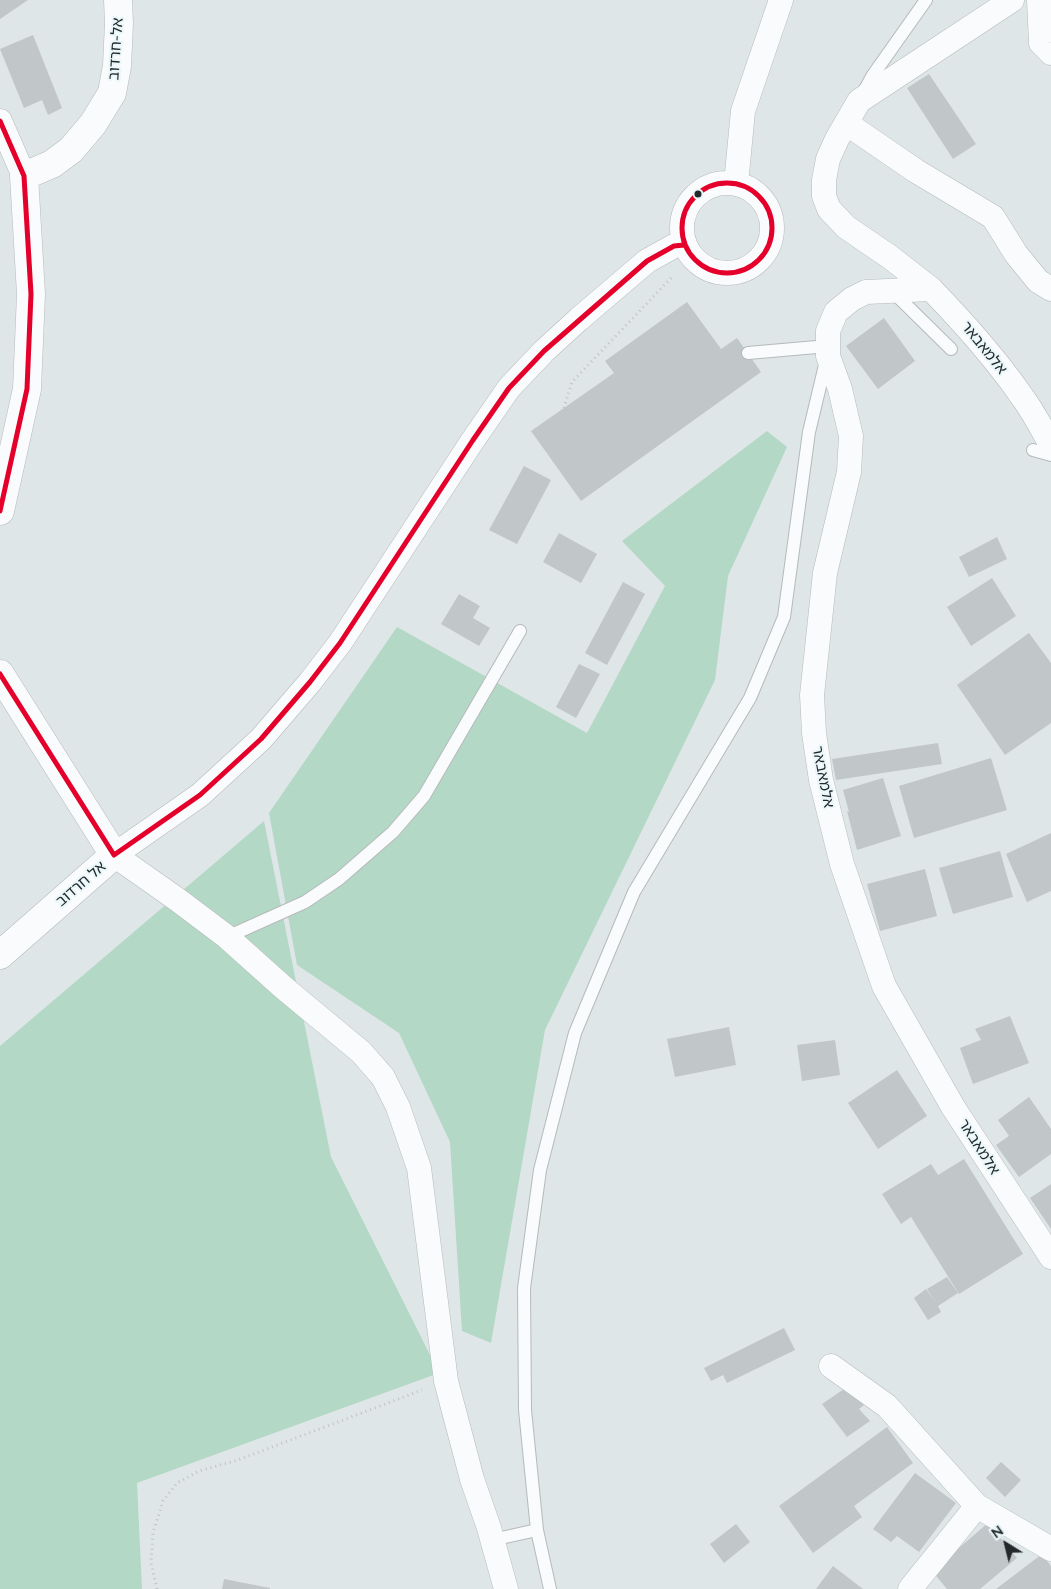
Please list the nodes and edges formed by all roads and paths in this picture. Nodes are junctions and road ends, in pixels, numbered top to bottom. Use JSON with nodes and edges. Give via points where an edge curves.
{"nodes":[{"id":1,"x":118,"y":0,"type":"edge"},
{"id":2,"x":782,"y":0,"type":"edge"},
{"id":3,"x":926,"y":0,"type":"edge"},
{"id":4,"x":1012,"y":0,"type":"edge"},
{"id":5,"x":1038,"y":0,"type":"edge"},
{"id":6,"x":1051,"y":53,"type":"edge"},
{"id":7,"x":859,"y":101,"type":"junction"},
{"id":8,"x":0,"y":121,"type":"edge"},
{"id":9,"x":846,"y":123,"type":"junction"},
{"id":10,"x":24,"y":176,"type":"junction"},
{"id":11,"x":736,"y":184,"type":"junction"},
{"id":12,"x":688,"y":251,"type":"junction"},
{"id":13,"x":931,"y":289,"type":"junction"},
{"id":14,"x":1051,"y":289,"type":"edge"},
{"id":15,"x":892,"y":291,"type":"junction"},
{"id":16,"x":951,"y":349,"type":"dead end"},
{"id":17,"x":828,"y":351,"type":"junction"},
{"id":18,"x":748,"y":353,"type":"dead end"},
{"id":19,"x":564,"y":408,"type":"dead end"},
{"id":20,"x":1042,"y":447,"type":"edge"},
{"id":21,"x":1051,"y":454,"type":"edge"},
{"id":22,"x":0,"y":511,"type":"edge"},
{"id":23,"x":520,"y":631,"type":"dead end"},
{"id":24,"x":0,"y":674,"type":"edge"},
{"id":25,"x":114,"y":855,"type":"junction"},
{"id":26,"x":227,"y":937,"type":"junction"},
{"id":27,"x":0,"y":956,"type":"edge"},
{"id":28,"x":1051,"y":1257,"type":"edge"},
{"id":29,"x":831,"y":1366,"type":"dead end"},
{"id":30,"x":446,"y":1381,"type":"junction"},
{"id":31,"x":977,"y":1506,"type":"junction"},
{"id":32,"x":537,"y":1530,"type":"junction"},
{"id":33,"x":492,"y":1540,"type":"junction"},
{"id":34,"x":1051,"y":1549,"type":"edge"},
{"id":35,"x":157,"y":1589,"type":"edge"},
{"id":36,"x":506,"y":1589,"type":"edge"},
{"id":37,"x":550,"y":1589,"type":"edge"},
{"id":38,"x":910,"y":1589,"type":"edge"}],
"edges":[{"from":1,"to":10,"type":"street","name":"אל-חרדוב","via":[[117,66],[112,93],[72,150],[52,164]]},
{"from":2,"to":11,"type":"street","via":[[743,111]]},
{"from":3,"to":7,"type":"lane"},
{"from":4,"to":7,"type":"street"},
{"from":5,"to":6,"type":"street","via":[[1041,43]]},
{"from":7,"to":9,"type":"street"},
{"from":8,"to":10,"type":"street"},
{"from":9,"to":13,"type":"street","via":[[828,159],[824,196],[829,209],[846,227]]},
{"from":9,"to":14,"type":"street","via":[[916,171],[993,217],[1016,254],[1038,281]]},
{"from":10,"to":22,"type":"street","via":[[31,294],[27,389]]},
{"from":11,"to":12,"type":"street","via":[[723,183],[702,190],[685,210],[682,223]]},
{"from":11,"to":12,"type":"street","via":[[761,199],[768,211],[772,232],[761,258],[750,267],[730,274],[709,270]]},
{"from":12,"to":19,"type":"path","via":[[572,382]]},
{"from":12,"to":25,"type":"street","via":[[674,246],[647,261],[544,351],[510,388],[472,440],[340,643],[310,682],[267,732],[200,795]]},
{"from":13,"to":15,"type":"street","name":"אלמאבאר"},
{"from":13,"to":20,"type":"street","name":"אלמאבאר","via":[[960,319],[1024,399]]},
{"from":15,"to":16,"type":"lane","name":"אלמאבאר"},
{"from":15,"to":17,"type":"street","name":"אלמאבאר","via":[[866,292],[836,312],[828,331]]},
{"from":17,"to":18,"type":"lane"},
{"from":17,"to":28,"type":"street","name":"אלמאבאר","via":[[851,436],[849,472],[825,573],[812,695],[821,780],[848,882],[884,986],[953,1107]]},
{"from":17,"to":32,"type":"lane","via":[[809,432],[784,617],[750,698],[634,892],[576,1033],[540,1170],[524,1288],[525,1410]]},
{"from":20,"to":21,"type":"lane"},
{"from":23,"to":26,"type":"lane","via":[[424,796],[393,832],[339,879],[305,902]]},
{"from":24,"to":25,"type":"street","name":"אל חרדוב"},
{"from":25,"to":26,"type":"street"},
{"from":25,"to":27,"type":"street","name":"אל חרדוב"},
{"from":26,"to":30,"type":"street","via":[[361,1052],[383,1077],[398,1107],[419,1168]]},
{"from":29,"to":31,"type":"street","via":[[887,1406]]},
{"from":30,"to":33,"type":"street"},
{"from":30,"to":35,"type":"path","via":[[238,1460],[199,1471],[177,1483],[163,1501],[153,1533],[151,1563]]},
{"from":31,"to":34,"type":"street"},
{"from":31,"to":38,"type":"street"},
{"from":32,"to":33,"type":"lane"},
{"from":32,"to":37,"type":"lane"},
{"from":33,"to":36,"type":"street"}]}
